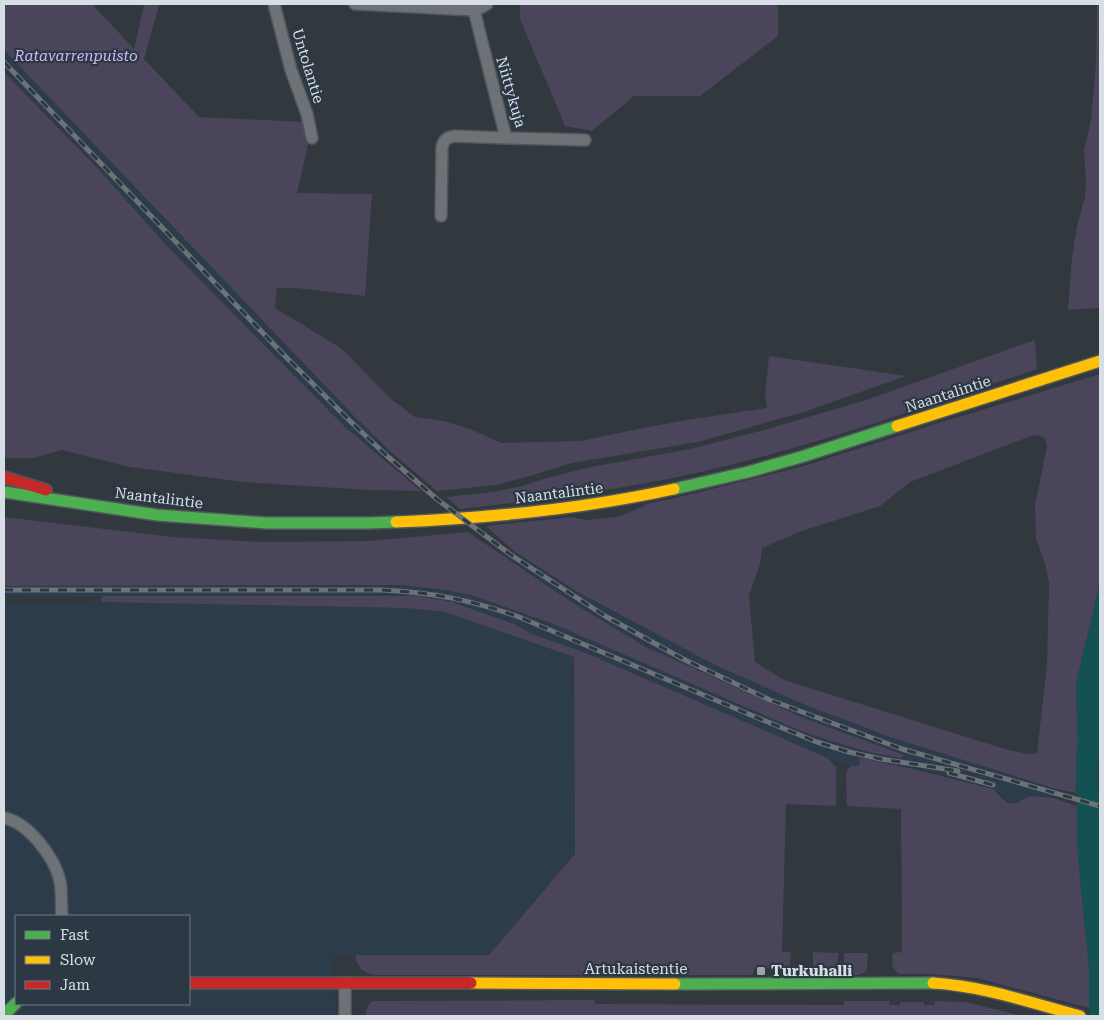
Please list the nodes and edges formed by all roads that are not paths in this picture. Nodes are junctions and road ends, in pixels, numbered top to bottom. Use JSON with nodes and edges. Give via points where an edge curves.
{"nodes":[{"id":1,"x":274,"y":4,"type":"edge"},
{"id":2,"x":355,"y":4,"type":"edge"},
{"id":3,"x":371,"y":4,"type":"edge"},
{"id":4,"x":487,"y":4,"type":"edge"},
{"id":5,"x":474,"y":10,"type":"junction"},
{"id":6,"x":312,"y":138,"type":"dead end"},
{"id":7,"x":506,"y":138,"type":"junction"},
{"id":8,"x":585,"y":140,"type":"dead end"},
{"id":9,"x":441,"y":216,"type":"dead end"},
{"id":10,"x":1100,"y":361,"type":"edge"},
{"id":11,"x":4,"y":477,"type":"edge"},
{"id":12,"x":4,"y":492,"type":"edge"},
{"id":13,"x":4,"y":497,"type":"edge"},
{"id":14,"x":41,"y":498,"type":"junction"},
{"id":15,"x":98,"y":506,"type":"junction"},
{"id":16,"x":4,"y":818,"type":"edge"},
{"id":17,"x":62,"y":915,"type":"edge"},
{"id":18,"x":190,"y":983,"type":"edge"},
{"id":19,"x":344,"y":983,"type":"junction"},
{"id":20,"x":15,"y":1004,"type":"edge"},
{"id":21,"x":4,"y":1015,"type":"edge"},
{"id":22,"x":344,"y":1016,"type":"edge"},
{"id":23,"x":1080,"y":1016,"type":"edge"}],
"edges":[{"from":1,"to":6,"type":"street","name":"Untolantie"},
{"from":2,"to":3,"type":"street"},
{"from":3,"to":5,"type":"street"},
{"from":4,"to":5,"type":"street"},
{"from":5,"to":7,"type":"street","name":"Niittykuja"},
{"from":7,"to":8,"type":"street","name":"Niittykuja"},
{"from":7,"to":9,"type":"street","via":[[455,136],[445,139],[442,148]]},
{"from":10,"to":15,"type":"main road","name":"Naantalintie","via":[[801,457],[748,472],[600,503],[491,516],[360,524],[267,523]]},
{"from":11,"to":15,"type":"main road"},
{"from":12,"to":14,"type":"main road","name":"Naantalintie"},
{"from":13,"to":14,"type":"main road"},
{"from":14,"to":15,"type":"main road","name":"Naantalintie"},
{"from":16,"to":17,"type":"street","via":[[25,829],[48,854],[58,872]]},
{"from":18,"to":19,"type":"main road","name":"Artukaistentie"},
{"from":19,"to":22,"type":"street"},
{"from":19,"to":23,"type":"main road","name":"Artukaistentie","via":[[931,983],[985,989]]},
{"from":20,"to":21,"type":"main road"}]}
